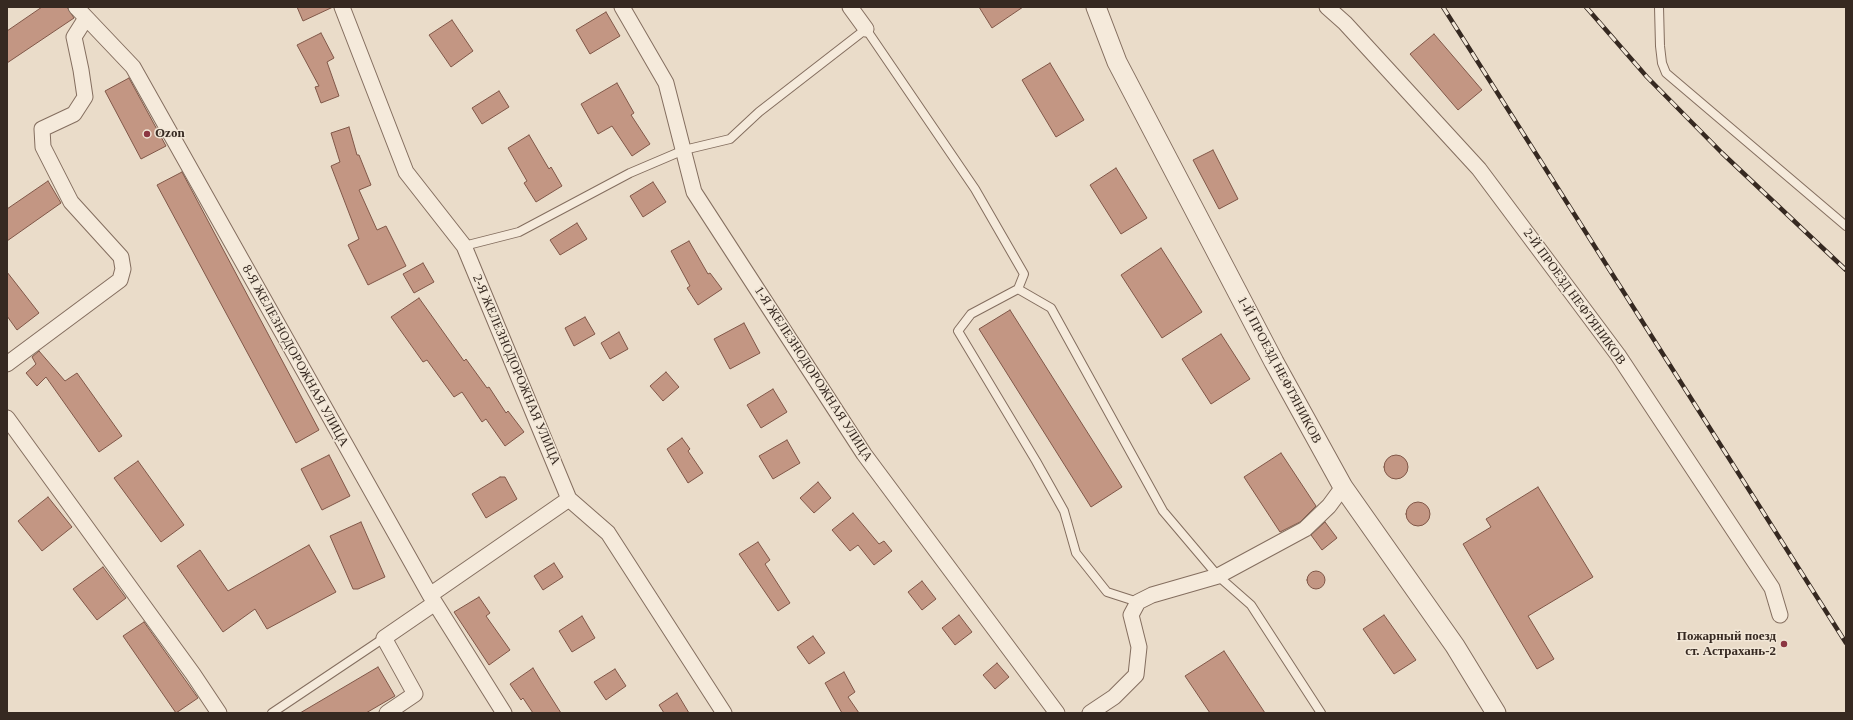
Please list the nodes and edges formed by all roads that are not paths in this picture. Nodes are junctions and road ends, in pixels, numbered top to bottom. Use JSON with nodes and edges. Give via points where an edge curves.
{"nodes":[{"id":1,"x":76,"y":7,"type":"edge"},
{"id":2,"x":342,"y":7,"type":"edge"},
{"id":3,"x":622,"y":7,"type":"edge"},
{"id":4,"x":850,"y":7,"type":"edge"},
{"id":5,"x":1096,"y":7,"type":"edge"},
{"id":6,"x":1327,"y":7,"type":"edge"},
{"id":7,"x":1659,"y":7,"type":"edge"},
{"id":8,"x":86,"y":18,"type":"junction"},
{"id":9,"x":866,"y":29,"type":"junction"},
{"id":10,"x":684,"y":150,"type":"junction"},
{"id":11,"x":1846,"y":226,"type":"edge"},
{"id":12,"x":464,"y":246,"type":"junction"},
{"id":13,"x":1018,"y":289,"type":"junction"},
{"id":14,"x":7,"y":364,"type":"edge"},
{"id":15,"x":7,"y":418,"type":"edge"},
{"id":16,"x":1343,"y":487,"type":"junction"},
{"id":17,"x":569,"y":498,"type":"junction"},
{"id":18,"x":1218,"y":576,"type":"junction"},
{"id":19,"x":432,"y":599,"type":"junction"},
{"id":20,"x":1138,"y":602,"type":"junction"},
{"id":21,"x":1780,"y":615,"type":"dead end"},
{"id":22,"x":384,"y":638,"type":"junction"},
{"id":23,"x":219,"y":713,"type":"edge"},
{"id":24,"x":272,"y":713,"type":"edge"},
{"id":25,"x":387,"y":713,"type":"edge"},
{"id":26,"x":504,"y":713,"type":"edge"},
{"id":27,"x":724,"y":713,"type":"edge"},
{"id":28,"x":1057,"y":713,"type":"edge"},
{"id":29,"x":1090,"y":713,"type":"edge"},
{"id":30,"x":1321,"y":713,"type":"edge"},
{"id":31,"x":1496,"y":713,"type":"edge"}],
"edges":[{"from":1,"to":8,"type":"street","name":"8-Я ЖЕЛЕЗНОДОРОЖНАЯ УЛИЦА"},
{"from":2,"to":12,"type":"street","name":"2-Я ЖЕЛЕЗНОДОРОЖНАЯ УЛИЦА","via":[[406,172]]},
{"from":3,"to":10,"type":"street","name":"1-Я ЖЕЛЕЗНОДОРОЖНАЯ УЛИЦА","via":[[666,83]]},
{"from":4,"to":9,"type":"street"},
{"from":5,"to":16,"type":"street","name":"1-Й ПРОЕЗД НЕФТЯНИКОВ","via":[[1121,69],[1274,362]]},
{"from":6,"to":21,"type":"street","name":"2-Й ПРОЕЗД НЕФТЯНИКОВ","via":[[1345,23],[1479,169],[1618,355],[1772,588]]},
{"from":7,"to":11,"type":"lane","via":[[1660,46],[1666,73]]},
{"from":8,"to":14,"type":"street","via":[[74,36],[84,98],[74,114],[42,129],[43,147],[72,202],[121,257],[123,269],[120,280]]},
{"from":8,"to":19,"type":"street","name":"8-Я ЖЕЛЕЗНОДОРОЖНАЯ УЛИЦА","via":[[133,67]]},
{"from":9,"to":10,"type":"lane","via":[[759,112],[730,139]]},
{"from":9,"to":13,"type":"lane","via":[[975,189],[1024,274]]},
{"from":10,"to":12,"type":"lane","via":[[630,173],[518,232]]},
{"from":10,"to":28,"type":"street","name":"1-Я ЖЕЛЕЗНОДОРОЖНАЯ УЛИЦА","via":[[694,192],[864,454]]},
{"from":12,"to":17,"type":"street","name":"2-Я ЖЕЛЕЗНОДОРОЖНАЯ УЛИЦА"},
{"from":13,"to":18,"type":"lane","via":[[1051,308],[1163,511]]},
{"from":13,"to":20,"type":"lane","via":[[971,314],[958,331],[1064,511],[1076,553],[1106,592]]},
{"from":15,"to":23,"type":"street"},
{"from":16,"to":18,"type":"street","via":[[1329,506],[1305,529]]},
{"from":16,"to":31,"type":"street","name":"1-Й ПРОЕЗД НЕФТЯНИКОВ","via":[[1455,646]]},
{"from":17,"to":19,"type":"street"},
{"from":17,"to":27,"type":"street","name":"2-Я ЖЕЛЕЗНОДОРОЖНАЯ УЛИЦА","via":[[608,533]]},
{"from":18,"to":20,"type":"street","via":[[1152,594]]},
{"from":18,"to":30,"type":"lane","via":[[1251,605]]},
{"from":19,"to":22,"type":"street"},
{"from":19,"to":26,"type":"street","name":"8-Я ЖЕЛЕЗНОДОРОЖНАЯ УЛИЦА"},
{"from":20,"to":29,"type":"street","via":[[1131,615],[1139,647],[1136,675],[1114,697]]},
{"from":22,"to":24,"type":"lane"},
{"from":22,"to":25,"type":"street","via":[[415,694]]}]}
